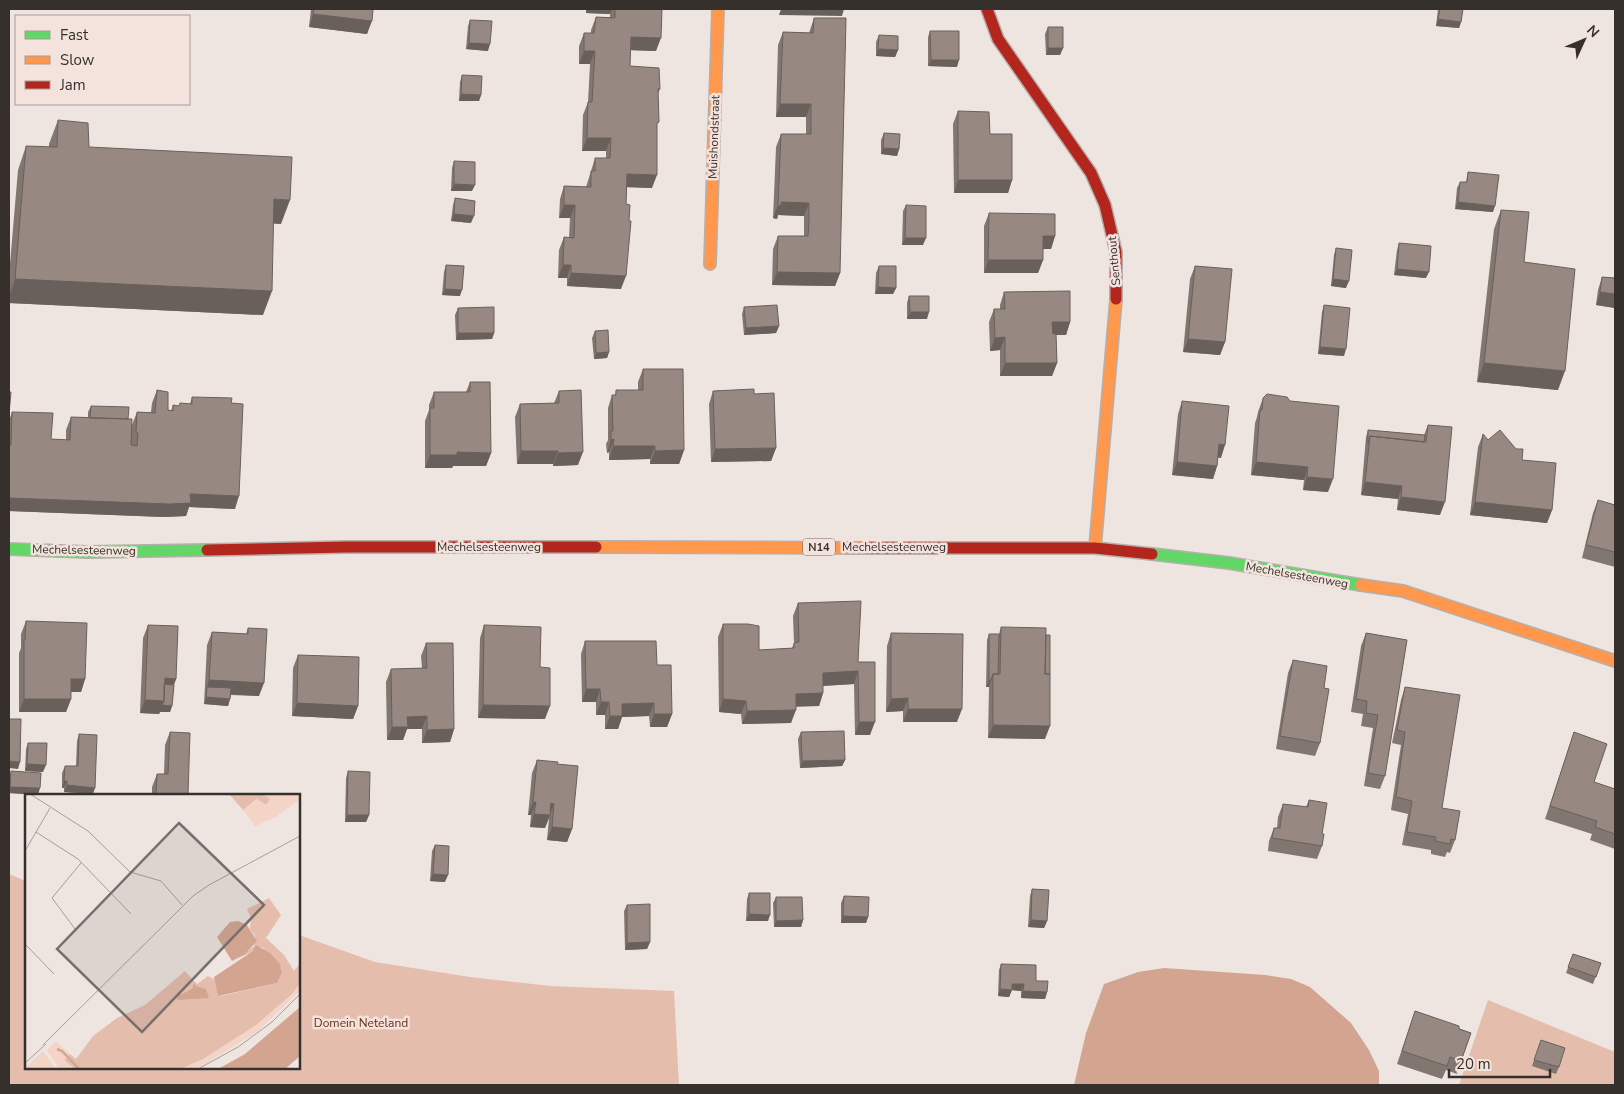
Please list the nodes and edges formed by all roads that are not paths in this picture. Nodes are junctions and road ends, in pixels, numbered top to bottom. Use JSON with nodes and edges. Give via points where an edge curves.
{"nodes":[{"id":1,"x":718,"y":9,"type":"edge"},
{"id":2,"x":987,"y":9,"type":"edge"},
{"id":3,"x":710,"y":264,"type":"dead end"},
{"id":4,"x":9,"y":548,"type":"edge"},
{"id":5,"x":1095,"y":548,"type":"junction"},
{"id":6,"x":1615,"y":661,"type":"edge"}],
"edges":[{"from":1,"to":3,"type":"main road","name":"Muishondstraat"},
{"from":2,"to":5,"type":"main road","name":"Senthout","via":[[998,39],[1091,173],[1105,205],[1116,252],[1117,289]]},
{"from":4,"to":5,"type":"main road","name":"Mechelsesteenweg","number":"N14","via":[[87,552],[346,547]]},
{"from":5,"to":6,"type":"main road","name":"Mechelsesteenweg","number":"N14","via":[[1229,563],[1403,591]]}]}
